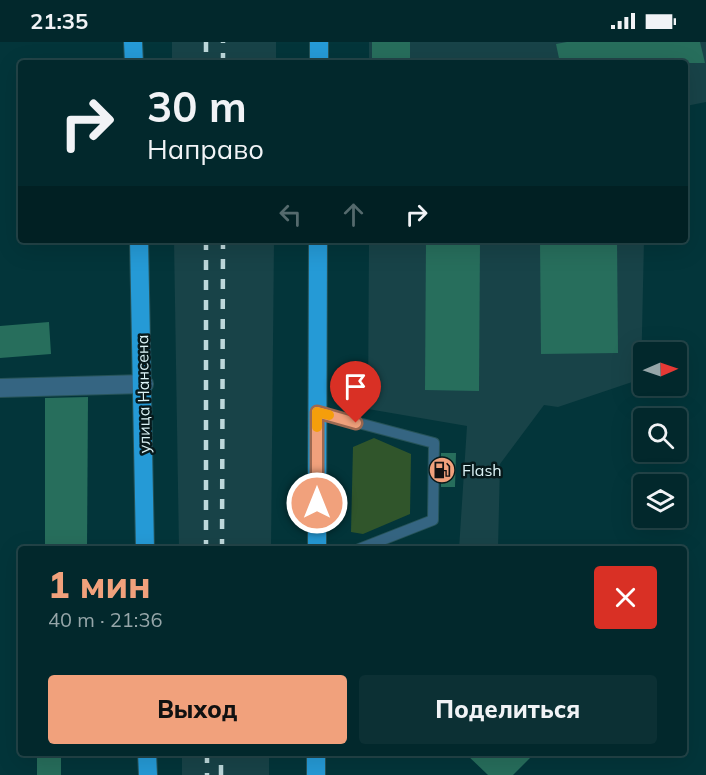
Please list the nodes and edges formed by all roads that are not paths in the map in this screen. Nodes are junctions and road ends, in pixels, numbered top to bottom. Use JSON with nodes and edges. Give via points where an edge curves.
{"nodes":[{"id":1,"x":133,"y":42,"type":"edge"},
{"id":2,"x":319,"y":42,"type":"edge"},
{"id":3,"x":134,"y":60,"type":"edge"},
{"id":4,"x":319,"y":60,"type":"edge"},
{"id":5,"x":140,"y":243,"type":"edge"},
{"id":6,"x":318,"y":243,"type":"edge"},
{"id":7,"x":144,"y":384,"type":"junction"},
{"id":8,"x":0,"y":388,"type":"edge"},
{"id":9,"x":317,"y":412,"type":"junction"},
{"id":10,"x":145,"y":546,"type":"edge"},
{"id":11,"x":317,"y":546,"type":"edge"},
{"id":12,"x":367,"y":546,"type":"edge"},
{"id":13,"x":147,"y":756,"type":"edge"},
{"id":14,"x":316,"y":756,"type":"edge"},
{"id":15,"x":147,"y":775,"type":"edge"},
{"id":16,"x":316,"y":775,"type":"edge"}],
"edges":[{"from":1,"to":3,"type":"main road"},
{"from":2,"to":4,"type":"main road"},
{"from":5,"to":7,"type":"main road","name":"улица Нансена"},
{"from":6,"to":9,"type":"main road"},
{"from":7,"to":8,"type":"street"},
{"from":7,"to":10,"type":"main road","name":"улица Нансена"},
{"from":9,"to":11,"type":"main road"},
{"from":9,"to":12,"type":"lane","via":[[434,443],[433,520]]},
{"from":13,"to":15,"type":"main road"},
{"from":14,"to":16,"type":"main road"}]}
